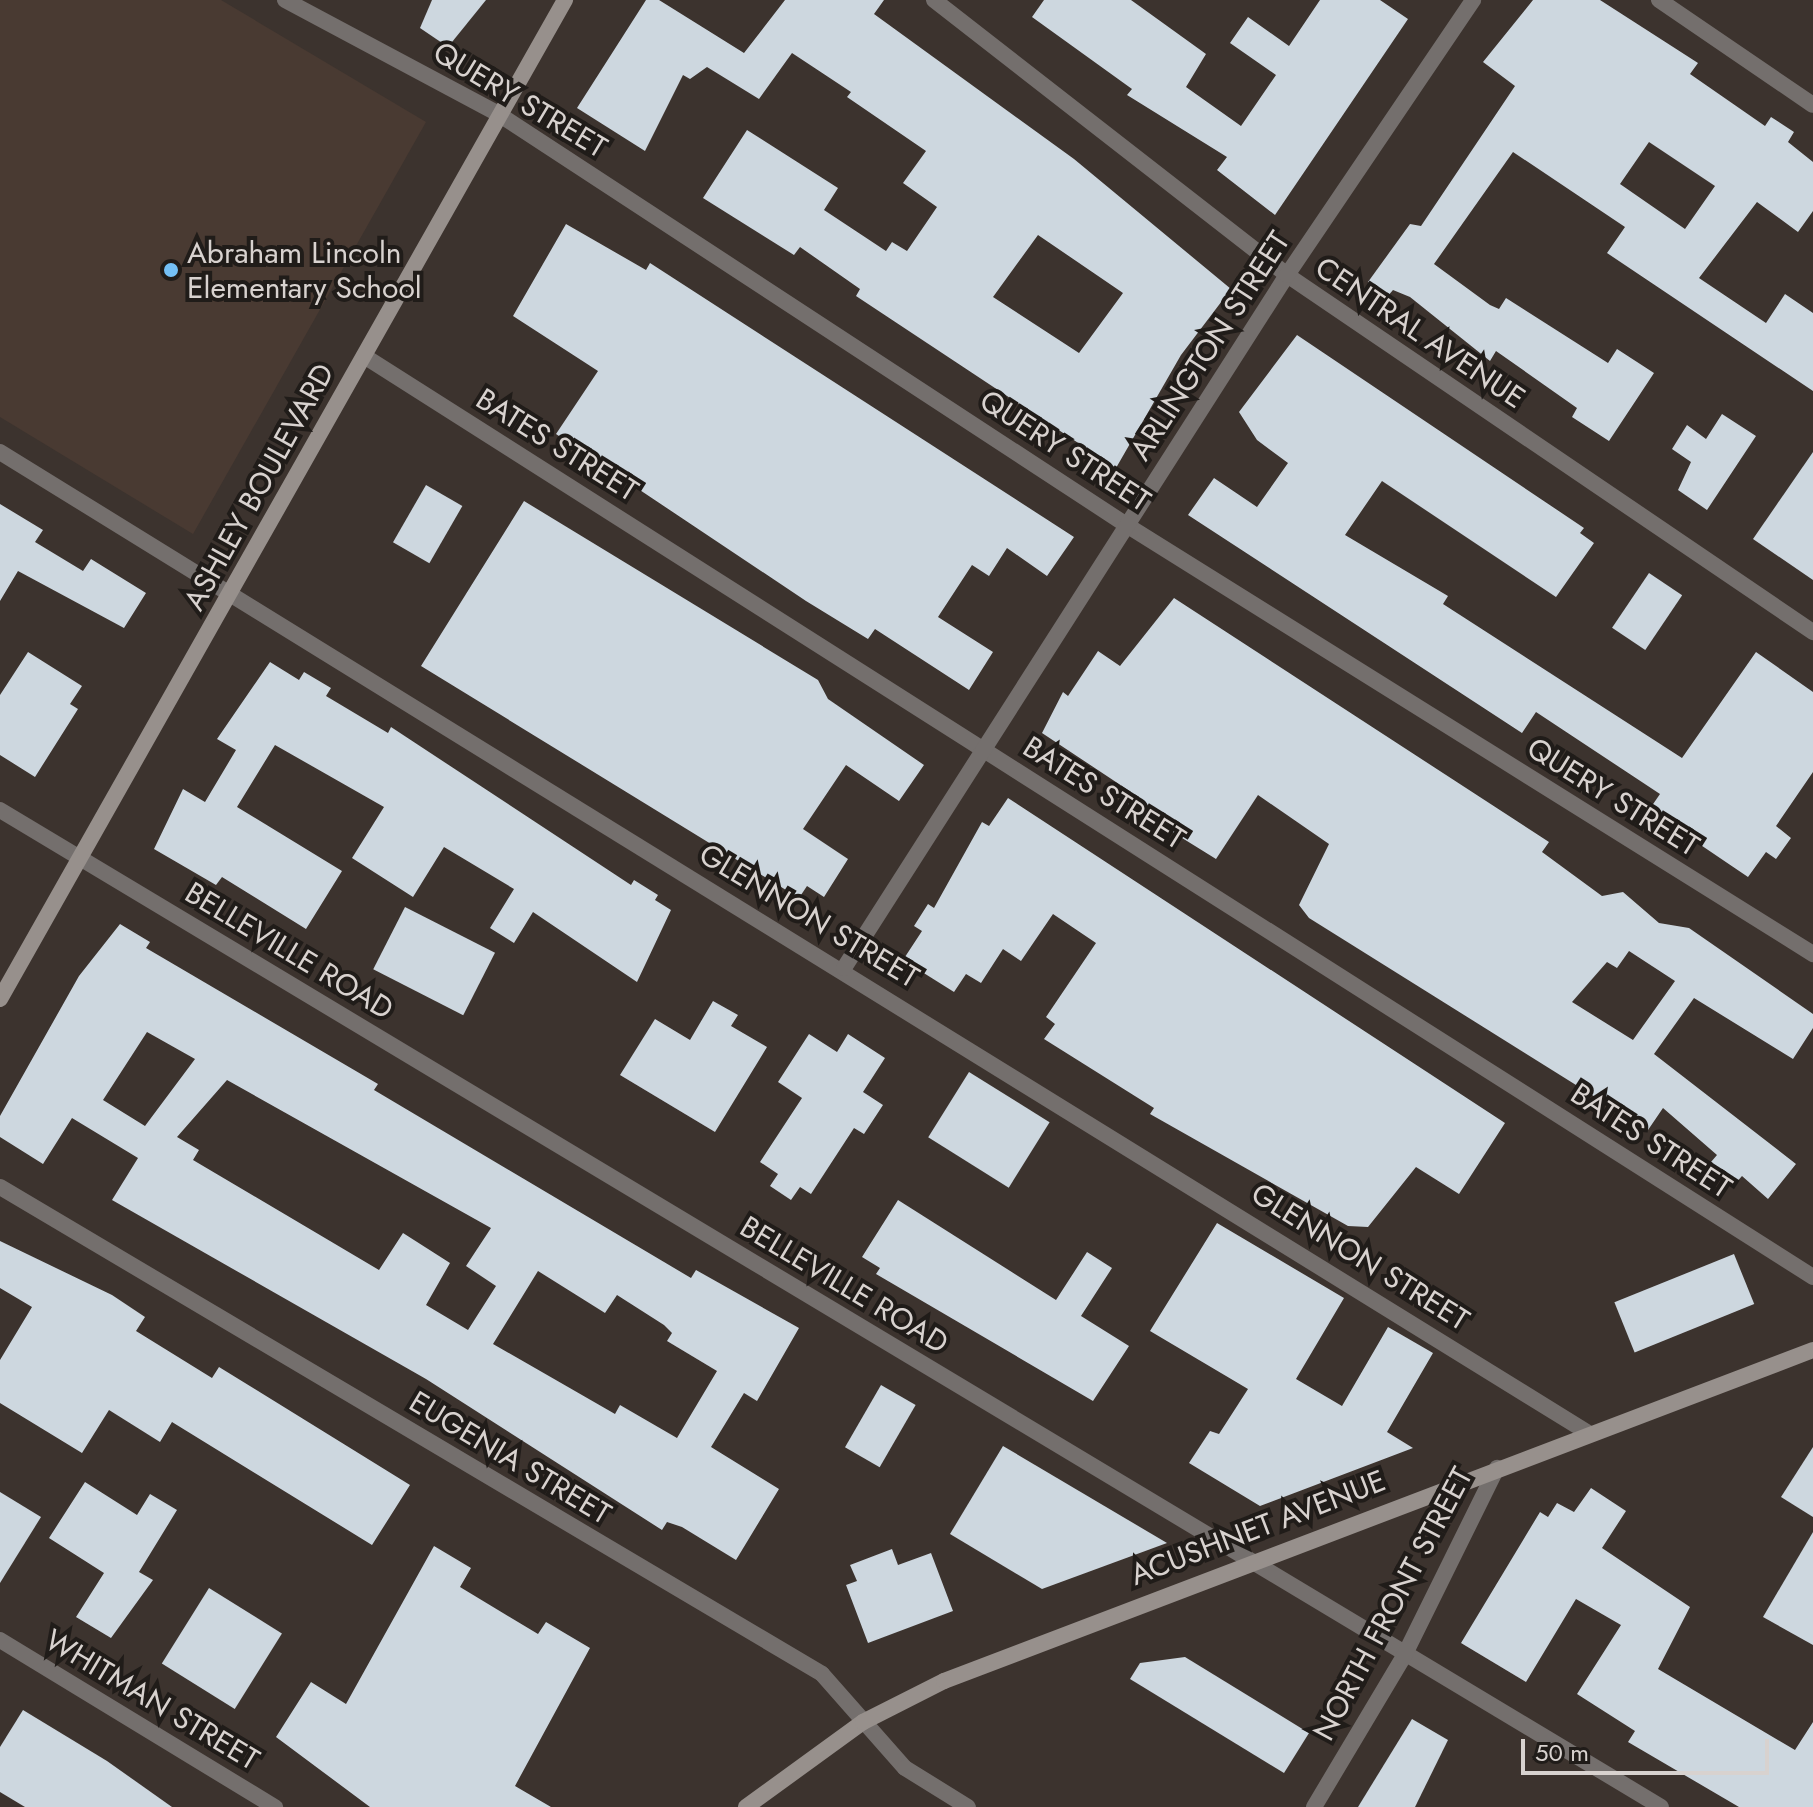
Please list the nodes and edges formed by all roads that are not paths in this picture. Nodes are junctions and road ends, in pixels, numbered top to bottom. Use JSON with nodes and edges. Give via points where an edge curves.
{"nodes":[{"id":1,"x":285,"y":0,"type":"edge"},
{"id":2,"x":565,"y":0,"type":"edge"},
{"id":3,"x":934,"y":0,"type":"edge"},
{"id":4,"x":1473,"y":0,"type":"edge"},
{"id":5,"x":1659,"y":0,"type":"edge"},
{"id":6,"x":1813,"y":105,"type":"edge"},
{"id":7,"x":500,"y":115,"type":"junction"},
{"id":8,"x":1287,"y":275,"type":"junction"},
{"id":9,"x":364,"y":356,"type":"junction"},
{"id":10,"x":0,"y":452,"type":"edge"},
{"id":11,"x":1128,"y":526,"type":"junction"},
{"id":12,"x":230,"y":596,"type":"junction"},
{"id":13,"x":1813,"y":632,"type":"edge"},
{"id":14,"x":984,"y":750,"type":"junction"},
{"id":15,"x":0,"y":810,"type":"edge"},
{"id":16,"x":82,"y":860,"type":"junction"},
{"id":17,"x":1813,"y":954,"type":"edge"},
{"id":18,"x":844,"y":968,"type":"junction"},
{"id":19,"x":0,"y":999,"type":"edge"},
{"id":20,"x":0,"y":1187,"type":"edge"},
{"id":21,"x":1813,"y":1277,"type":"edge"},
{"id":22,"x":1813,"y":1350,"type":"edge"},
{"id":23,"x":1587,"y":1432,"type":"junction"},
{"id":24,"x":1497,"y":1468,"type":"junction"},
{"id":25,"x":1250,"y":1561,"type":"junction"},
{"id":26,"x":0,"y":1640,"type":"edge"},
{"id":27,"x":1404,"y":1656,"type":"junction"},
{"id":28,"x":863,"y":1722,"type":"junction"},
{"id":29,"x":275,"y":1807,"type":"edge"},
{"id":30,"x":746,"y":1807,"type":"edge"},
{"id":31,"x":968,"y":1807,"type":"edge"},
{"id":32,"x":1314,"y":1807,"type":"edge"},
{"id":33,"x":1661,"y":1807,"type":"edge"}],
"edges":[{"from":1,"to":7,"type":"street","name":"QUERY STREET"},
{"from":2,"to":7,"type":"main road","name":"ASHLEY BOULEVARD"},
{"from":3,"to":8,"type":"street","name":"CENTRAL AVENUE"},
{"from":4,"to":8,"type":"street","name":"ARLINGTON STREET"},
{"from":5,"to":6,"type":"street"},
{"from":7,"to":9,"type":"main road","name":"ASHLEY BOULEVARD"},
{"from":7,"to":11,"type":"street","name":"QUERY STREET"},
{"from":8,"to":11,"type":"street","name":"ARLINGTON STREET"},
{"from":8,"to":13,"type":"street","name":"CENTRAL AVENUE"},
{"from":9,"to":12,"type":"main road","name":"ASHLEY BOULEVARD"},
{"from":9,"to":14,"type":"street","name":"BATES STREET"},
{"from":10,"to":12,"type":"street","name":"GLENNON STREET"},
{"from":11,"to":14,"type":"street","name":"ARLINGTON STREET"},
{"from":11,"to":17,"type":"street","name":"QUERY STREET"},
{"from":12,"to":16,"type":"main road","name":"ASHLEY BOULEVARD"},
{"from":12,"to":18,"type":"street","name":"GLENNON STREET"},
{"from":14,"to":18,"type":"street","name":"ARLINGTON STREET"},
{"from":14,"to":21,"type":"street","name":"BATES STREET"},
{"from":15,"to":16,"type":"street","name":"BELLEVILLE ROAD"},
{"from":16,"to":19,"type":"main road","name":"ASHLEY BOULEVARD"},
{"from":16,"to":25,"type":"street","name":"BELLEVILLE ROAD"},
{"from":18,"to":23,"type":"street","name":"GLENNON STREET"},
{"from":20,"to":28,"type":"street","name":"EUGENIA STREET","via":[[822,1674]]},
{"from":22,"to":23,"type":"main road","name":"ACUSHNET AVENUE"},
{"from":23,"to":24,"type":"main road","name":"ACUSHNET AVENUE"},
{"from":24,"to":25,"type":"main road","name":"ACUSHNET AVENUE"},
{"from":24,"to":27,"type":"street","name":"NORTH FRONT STREET"},
{"from":25,"to":27,"type":"street","name":"BELLEVILLE ROAD"},
{"from":25,"to":28,"type":"main road","name":"ACUSHNET AVENUE","via":[[1011,1653]]},
{"from":26,"to":29,"type":"street","name":"WHITMAN STREET"},
{"from":27,"to":32,"type":"street","name":"NORTH FRONT STREET"},
{"from":27,"to":33,"type":"street","name":"BELLEVILLE ROAD"},
{"from":28,"to":30,"type":"main road","name":"ACUSHNET AVENUE"},
{"from":28,"to":31,"type":"street","name":"EUGENIA STREET","via":[[905,1768]]}]}
